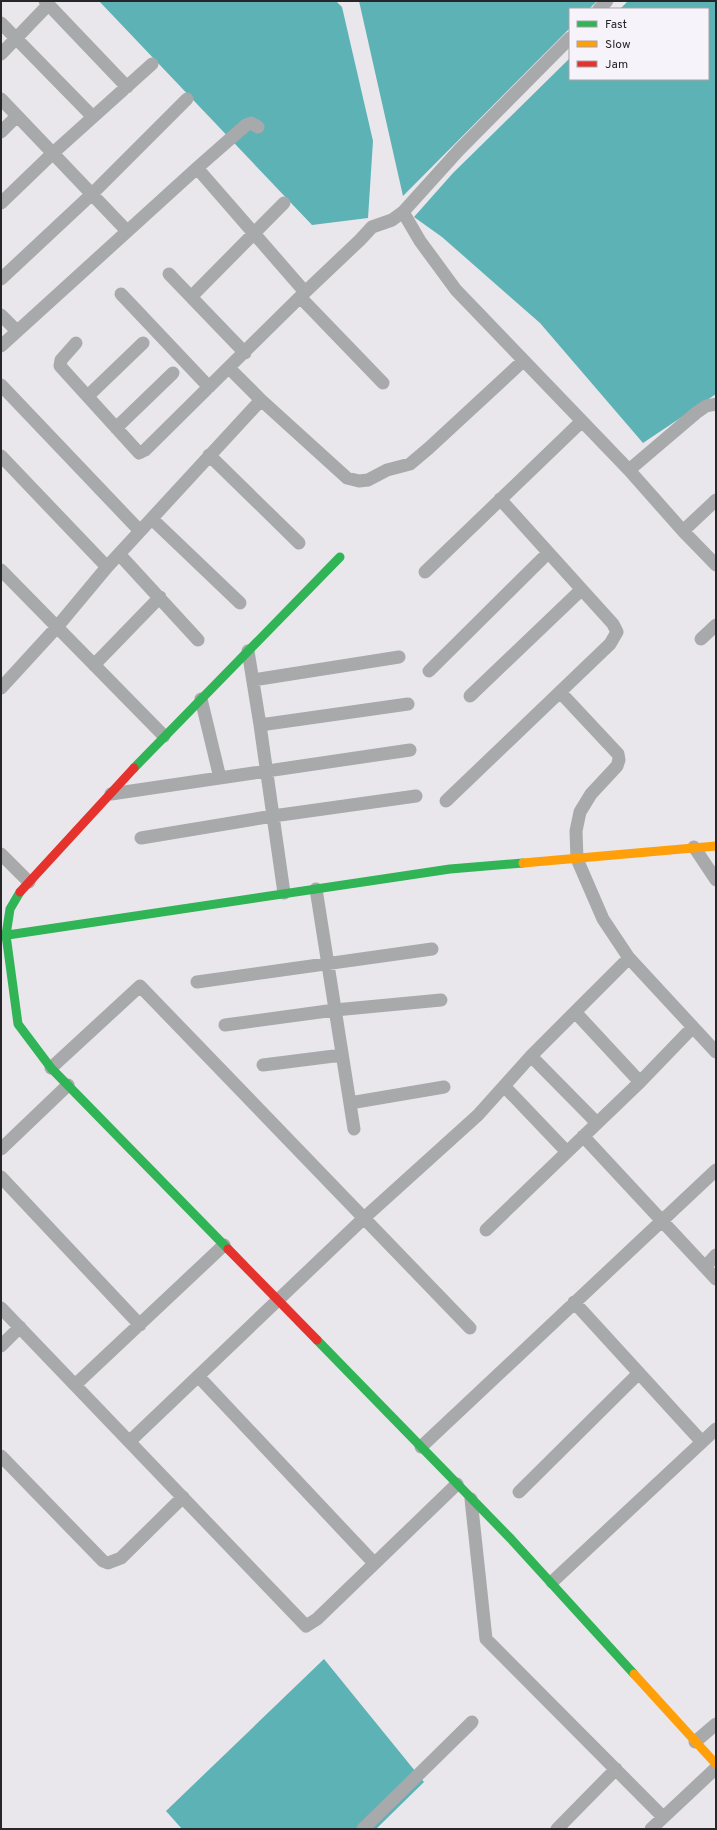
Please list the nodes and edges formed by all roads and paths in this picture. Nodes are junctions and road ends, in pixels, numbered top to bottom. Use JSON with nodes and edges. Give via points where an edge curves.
{"nodes":[{"id":1,"x":47,"y":3,"type":"edge"},
{"id":2,"x":1,"y":22,"type":"edge"},
{"id":3,"x":16,"y":38,"type":"junction"},
{"id":4,"x":569,"y":39,"type":"edge"},
{"id":5,"x":1,"y":54,"type":"edge"},
{"id":6,"x":152,"y":64,"type":"dead end"},
{"id":7,"x":126,"y":87,"type":"junction"},
{"id":8,"x":1,"y":99,"type":"edge"},
{"id":9,"x":188,"y":99,"type":"dead end"},
{"id":10,"x":17,"y":116,"type":"junction"},
{"id":11,"x":93,"y":117,"type":"junction"},
{"id":12,"x":258,"y":127,"type":"dead end"},
{"id":13,"x":1,"y":132,"type":"edge"},
{"id":14,"x":52,"y":153,"type":"junction"},
{"id":15,"x":197,"y":168,"type":"junction"},
{"id":16,"x":92,"y":194,"type":"junction"},
{"id":17,"x":1,"y":203,"type":"edge"},
{"id":18,"x":284,"y":203,"type":"dead end"},
{"id":19,"x":403,"y":212,"type":"junction"},
{"id":20,"x":127,"y":231,"type":"junction"},
{"id":21,"x":253,"y":234,"type":"junction"},
{"id":22,"x":169,"y":274,"type":"dead end"},
{"id":23,"x":1,"y":279,"type":"edge"},
{"id":24,"x":121,"y":294,"type":"dead end"},
{"id":25,"x":302,"y":295,"type":"junction"},
{"id":26,"x":191,"y":297,"type":"junction"},
{"id":27,"x":1,"y":315,"type":"edge"},
{"id":28,"x":16,"y":331,"type":"junction"},
{"id":29,"x":76,"y":343,"type":"dead end"},
{"id":30,"x":143,"y":343,"type":"dead end"},
{"id":31,"x":1,"y":346,"type":"edge"},
{"id":32,"x":245,"y":353,"type":"junction"},
{"id":33,"x":523,"y":361,"type":"junction"},
{"id":34,"x":229,"y":368,"type":"junction"},
{"id":35,"x":173,"y":373,"type":"dead end"},
{"id":36,"x":383,"y":383,"type":"dead end"},
{"id":37,"x":1,"y":385,"type":"edge"},
{"id":38,"x":209,"y":387,"type":"junction"},
{"id":39,"x":89,"y":398,"type":"junction"},
{"id":40,"x":261,"y":400,"type":"junction"},
{"id":41,"x":716,"y":404,"type":"edge"},
{"id":42,"x":582,"y":421,"type":"junction"},
{"id":43,"x":116,"y":428,"type":"junction"},
{"id":44,"x":209,"y":455,"type":"junction"},
{"id":45,"x":1,"y":456,"type":"edge"},
{"id":46,"x":629,"y":470,"type":"junction"},
{"id":47,"x":500,"y":499,"type":"junction"},
{"id":48,"x":716,"y":500,"type":"edge"},
{"id":49,"x":152,"y":519,"type":"junction"},
{"id":50,"x":140,"y":531,"type":"junction"},
{"id":51,"x":683,"y":531,"type":"junction"},
{"id":52,"x":299,"y":543,"type":"dead end"},
{"id":53,"x":548,"y":553,"type":"junction"},
{"id":54,"x":119,"y":554,"type":"junction"},
{"id":55,"x":340,"y":557,"type":"dead end"},
{"id":56,"x":716,"y":565,"type":"edge"},
{"id":57,"x":107,"y":567,"type":"junction"},
{"id":58,"x":1,"y":570,"type":"edge"},
{"id":59,"x":424,"y":572,"type":"dead end"},
{"id":60,"x":581,"y":590,"type":"junction"},
{"id":61,"x":160,"y":597,"type":"junction"},
{"id":62,"x":240,"y":603,"type":"dead end"},
{"id":63,"x":716,"y":625,"type":"edge"},
{"id":64,"x":57,"y":627,"type":"junction"},
{"id":65,"x":701,"y":639,"type":"dead end"},
{"id":66,"x":198,"y":640,"type":"dead end"},
{"id":67,"x":248,"y":651,"type":"junction"},
{"id":68,"x":399,"y":657,"type":"dead end"},
{"id":69,"x":94,"y":665,"type":"junction"},
{"id":70,"x":429,"y":671,"type":"dead end"},
{"id":71,"x":253,"y":680,"type":"junction"},
{"id":72,"x":1,"y":688,"type":"edge"},
{"id":73,"x":560,"y":692,"type":"junction"},
{"id":74,"x":470,"y":696,"type":"dead end"},
{"id":75,"x":201,"y":699,"type":"junction"},
{"id":76,"x":408,"y":704,"type":"dead end"},
{"id":77,"x":260,"y":725,"type":"junction"},
{"id":78,"x":164,"y":736,"type":"junction"},
{"id":79,"x":410,"y":750,"type":"dead end"},
{"id":80,"x":266,"y":771,"type":"junction"},
{"id":81,"x":220,"y":778,"type":"junction"},
{"id":82,"x":111,"y":794,"type":"junction"},
{"id":83,"x":416,"y":796,"type":"dead end"},
{"id":84,"x":446,"y":801,"type":"dead end"},
{"id":85,"x":273,"y":816,"type":"junction"},
{"id":86,"x":142,"y":838,"type":"dead end"},
{"id":87,"x":716,"y":846,"type":"edge"},
{"id":88,"x":694,"y":848,"type":"junction"},
{"id":89,"x":1,"y":854,"type":"edge"},
{"id":90,"x":577,"y":860,"type":"junction"},
{"id":91,"x":716,"y":880,"type":"edge"},
{"id":92,"x":29,"y":882,"type":"junction"},
{"id":93,"x":316,"y":889,"type":"junction"},
{"id":94,"x":284,"y":893,"type":"junction"},
{"id":95,"x":4,"y":935,"type":"edge"},
{"id":96,"x":432,"y":949,"type":"dead end"},
{"id":97,"x":629,"y":958,"type":"junction"},
{"id":98,"x":328,"y":965,"type":"junction"},
{"id":99,"x":197,"y":982,"type":"dead end"},
{"id":100,"x":441,"y":1000,"type":"dead end"},
{"id":101,"x":335,"y":1010,"type":"junction"},
{"id":102,"x":576,"y":1013,"type":"junction"},
{"id":103,"x":225,"y":1025,"type":"dead end"},
{"id":104,"x":693,"y":1027,"type":"junction"},
{"id":105,"x":716,"y":1052,"type":"edge"},
{"id":106,"x":342,"y":1055,"type":"junction"},
{"id":107,"x":531,"y":1056,"type":"junction"},
{"id":108,"x":263,"y":1065,"type":"dead end"},
{"id":109,"x":51,"y":1068,"type":"junction"},
{"id":110,"x":640,"y":1082,"type":"junction"},
{"id":111,"x":68,"y":1085,"type":"junction"},
{"id":112,"x":504,"y":1086,"type":"junction"},
{"id":113,"x":444,"y":1087,"type":"dead end"},
{"id":114,"x":350,"y":1103,"type":"junction"},
{"id":115,"x":597,"y":1123,"type":"junction"},
{"id":116,"x":354,"y":1129,"type":"dead end"},
{"id":117,"x":583,"y":1136,"type":"junction"},
{"id":118,"x":1,"y":1149,"type":"edge"},
{"id":119,"x":567,"y":1152,"type":"junction"},
{"id":120,"x":716,"y":1170,"type":"edge"},
{"id":121,"x":1,"y":1176,"type":"edge"},
{"id":122,"x":364,"y":1218,"type":"junction"},
{"id":123,"x":662,"y":1220,"type":"junction"},
{"id":124,"x":486,"y":1230,"type":"dead end"},
{"id":125,"x":224,"y":1245,"type":"junction"},
{"id":126,"x":716,"y":1255,"type":"edge"},
{"id":127,"x":705,"y":1267,"type":"junction"},
{"id":128,"x":716,"y":1279,"type":"edge"},
{"id":129,"x":278,"y":1300,"type":"junction"},
{"id":130,"x":574,"y":1302,"type":"junction"},
{"id":131,"x":1,"y":1308,"type":"edge"},
{"id":132,"x":140,"y":1325,"type":"junction"},
{"id":133,"x":20,"y":1328,"type":"junction"},
{"id":134,"x":470,"y":1328,"type":"dead end"},
{"id":135,"x":1,"y":1346,"type":"edge"},
{"id":136,"x":639,"y":1373,"type":"junction"},
{"id":137,"x":198,"y":1376,"type":"junction"},
{"id":138,"x":75,"y":1385,"type":"junction"},
{"id":139,"x":716,"y":1429,"type":"edge"},
{"id":140,"x":130,"y":1441,"type":"junction"},
{"id":141,"x":702,"y":1442,"type":"junction"},
{"id":142,"x":421,"y":1447,"type":"junction"},
{"id":143,"x":1,"y":1456,"type":"edge"},
{"id":144,"x":457,"y":1484,"type":"junction"},
{"id":145,"x":519,"y":1492,"type":"dead end"},
{"id":146,"x":183,"y":1497,"type":"junction"},
{"id":147,"x":471,"y":1499,"type":"junction"},
{"id":148,"x":374,"y":1563,"type":"junction"},
{"id":149,"x":552,"y":1582,"type":"junction"},
{"id":150,"x":472,"y":1722,"type":"dead end"},
{"id":151,"x":716,"y":1724,"type":"edge"},
{"id":152,"x":695,"y":1742,"type":"junction"},
{"id":153,"x":716,"y":1764,"type":"edge"},
{"id":154,"x":716,"y":1768,"type":"edge"},
{"id":155,"x":616,"y":1769,"type":"junction"},
{"id":156,"x":663,"y":1817,"type":"junction"},
{"id":157,"x":364,"y":1829,"type":"edge"},
{"id":158,"x":557,"y":1829,"type":"edge"},
{"id":159,"x":651,"y":1829,"type":"edge"}],
"edges":[{"from":1,"to":3,"type":"street"},
{"from":1,"to":7,"type":"street"},
{"from":2,"to":3,"type":"street"},
{"from":3,"to":5,"type":"street"},
{"from":3,"to":11,"type":"street"},
{"from":4,"to":19,"type":"street","via":[[459,150]]},
{"from":6,"to":7,"type":"street"},
{"from":7,"to":11,"type":"street"},
{"from":8,"to":10,"type":"street"},
{"from":9,"to":16,"type":"street"},
{"from":10,"to":13,"type":"street"},
{"from":10,"to":14,"type":"street"},
{"from":11,"to":14,"type":"street"},
{"from":12,"to":15,"type":"street","via":[[254,124],[246,125]]},
{"from":14,"to":16,"type":"street"},
{"from":14,"to":17,"type":"street"},
{"from":15,"to":20,"type":"street"},
{"from":15,"to":21,"type":"street"},
{"from":16,"to":20,"type":"street"},
{"from":16,"to":23,"type":"street"},
{"from":18,"to":21,"type":"street"},
{"from":19,"to":25,"type":"street","via":[[392,220],[372,227]]},
{"from":19,"to":33,"type":"street","via":[[429,254],[456,290]]},
{"from":20,"to":28,"type":"street"},
{"from":21,"to":25,"type":"street"},
{"from":21,"to":26,"type":"street"},
{"from":22,"to":26,"type":"street"},
{"from":24,"to":38,"type":"street"},
{"from":25,"to":32,"type":"street"},
{"from":25,"to":36,"type":"street"},
{"from":26,"to":32,"type":"street"},
{"from":27,"to":28,"type":"street"},
{"from":28,"to":31,"type":"street"},
{"from":29,"to":39,"type":"street","via":[[61,360],[60,366]]},
{"from":30,"to":39,"type":"street","via":[[91,393]]},
{"from":32,"to":34,"type":"street"},
{"from":33,"to":40,"type":"street","via":[[410,464],[387,470],[368,480],[347,478]]},
{"from":33,"to":42,"type":"street"},
{"from":34,"to":38,"type":"street"},
{"from":34,"to":40,"type":"street"},
{"from":35,"to":43,"type":"street"},
{"from":37,"to":50,"type":"street"},
{"from":38,"to":43,"type":"street","via":[[142,453],[138,453]]},
{"from":39,"to":43,"type":"street"},
{"from":40,"to":44,"type":"street"},
{"from":41,"to":46,"type":"street","via":[[706,406],[696,413]]},
{"from":42,"to":46,"type":"street"},
{"from":42,"to":47,"type":"street"},
{"from":44,"to":49,"type":"street"},
{"from":44,"to":52,"type":"street"},
{"from":45,"to":57,"type":"street"},
{"from":46,"to":51,"type":"street"},
{"from":47,"to":53,"type":"street"},
{"from":47,"to":59,"type":"street"},
{"from":48,"to":51,"type":"street"},
{"from":49,"to":50,"type":"street"},
{"from":49,"to":62,"type":"street"},
{"from":50,"to":54,"type":"street"},
{"from":51,"to":56,"type":"street"},
{"from":53,"to":60,"type":"street"},
{"from":53,"to":70,"type":"street"},
{"from":54,"to":57,"type":"street"},
{"from":54,"to":61,"type":"street"},
{"from":55,"to":67,"type":"street"},
{"from":57,"to":64,"type":"street"},
{"from":58,"to":64,"type":"street"},
{"from":60,"to":73,"type":"street","via":[[613,624],[617,632],[610,644]]},
{"from":60,"to":74,"type":"street"},
{"from":61,"to":66,"type":"street"},
{"from":61,"to":69,"type":"street"},
{"from":63,"to":65,"type":"street"},
{"from":64,"to":69,"type":"street"},
{"from":64,"to":72,"type":"street"},
{"from":67,"to":71,"type":"street"},
{"from":67,"to":75,"type":"street"},
{"from":68,"to":71,"type":"street"},
{"from":69,"to":78,"type":"street"},
{"from":71,"to":77,"type":"street"},
{"from":73,"to":84,"type":"street"},
{"from":73,"to":90,"type":"street","via":[[618,754],[619,760],[580,812],[576,831]]},
{"from":75,"to":78,"type":"street"},
{"from":75,"to":81,"type":"street"},
{"from":76,"to":77,"type":"street"},
{"from":77,"to":80,"type":"street"},
{"from":78,"to":82,"type":"street"},
{"from":79,"to":80,"type":"street"},
{"from":80,"to":81,"type":"street"},
{"from":80,"to":85,"type":"street"},
{"from":81,"to":82,"type":"street"},
{"from":82,"to":92,"type":"street"},
{"from":83,"to":85,"type":"street"},
{"from":85,"to":86,"type":"street"},
{"from":85,"to":94,"type":"street"},
{"from":87,"to":88,"type":"street"},
{"from":88,"to":90,"type":"street"},
{"from":88,"to":91,"type":"street"},
{"from":89,"to":92,"type":"street"},
{"from":90,"to":93,"type":"street","via":[[450,869]]},
{"from":90,"to":97,"type":"street","via":[[603,919]]},
{"from":92,"to":95,"type":"street","via":[[10,908]]},
{"from":93,"to":94,"type":"street"},
{"from":93,"to":98,"type":"street"},
{"from":94,"to":95,"type":"street"},
{"from":95,"to":109,"type":"street","via":[[18,1024]]},
{"from":96,"to":98,"type":"street"},
{"from":97,"to":102,"type":"street"},
{"from":97,"to":104,"type":"street"},
{"from":98,"to":99,"type":"street"},
{"from":98,"to":101,"type":"street"},
{"from":100,"to":101,"type":"street"},
{"from":101,"to":103,"type":"street"},
{"from":101,"to":106,"type":"street"},
{"from":102,"to":107,"type":"street"},
{"from":102,"to":110,"type":"street"},
{"from":104,"to":105,"type":"street"},
{"from":104,"to":110,"type":"street"},
{"from":106,"to":108,"type":"street"},
{"from":106,"to":114,"type":"street"},
{"from":107,"to":112,"type":"street"},
{"from":107,"to":115,"type":"street"},
{"from":109,"to":111,"type":"street"},
{"from":109,"to":122,"type":"street","via":[[140,986]]},
{"from":110,"to":115,"type":"street"},
{"from":111,"to":118,"type":"street"},
{"from":111,"to":125,"type":"street"},
{"from":112,"to":119,"type":"street"},
{"from":112,"to":122,"type":"street","via":[[478,1116]]},
{"from":113,"to":114,"type":"street"},
{"from":114,"to":116,"type":"street"},
{"from":115,"to":117,"type":"street"},
{"from":117,"to":119,"type":"street"},
{"from":117,"to":123,"type":"street"},
{"from":119,"to":124,"type":"street"},
{"from":120,"to":123,"type":"street"},
{"from":121,"to":132,"type":"street"},
{"from":122,"to":129,"type":"street"},
{"from":122,"to":134,"type":"street"},
{"from":123,"to":127,"type":"street"},
{"from":123,"to":130,"type":"street"},
{"from":125,"to":129,"type":"street"},
{"from":125,"to":132,"type":"street"},
{"from":126,"to":127,"type":"street"},
{"from":127,"to":128,"type":"street"},
{"from":129,"to":137,"type":"street"},
{"from":129,"to":142,"type":"street"},
{"from":130,"to":136,"type":"street"},
{"from":130,"to":142,"type":"street"},
{"from":131,"to":133,"type":"street"},
{"from":132,"to":138,"type":"street"},
{"from":133,"to":135,"type":"street"},
{"from":133,"to":138,"type":"street"},
{"from":136,"to":141,"type":"street"},
{"from":136,"to":145,"type":"street"},
{"from":137,"to":140,"type":"street"},
{"from":137,"to":148,"type":"street"},
{"from":138,"to":140,"type":"street"},
{"from":139,"to":141,"type":"street"},
{"from":140,"to":146,"type":"street"},
{"from":141,"to":149,"type":"street"},
{"from":142,"to":144,"type":"street"},
{"from":143,"to":146,"type":"street","via":[[103,1561],[108,1563],[121,1558]]},
{"from":144,"to":147,"type":"street"},
{"from":144,"to":148,"type":"street"},
{"from":146,"to":148,"type":"street","via":[[306,1626],[317,1619]]},
{"from":147,"to":149,"type":"street"},
{"from":147,"to":155,"type":"street","via":[[486,1639]]},
{"from":149,"to":152,"type":"street"},
{"from":150,"to":157,"type":"street"},
{"from":151,"to":152,"type":"street"},
{"from":152,"to":153,"type":"street"},
{"from":154,"to":156,"type":"street"},
{"from":155,"to":156,"type":"street"},
{"from":155,"to":158,"type":"street"},
{"from":156,"to":159,"type":"street"}]}
